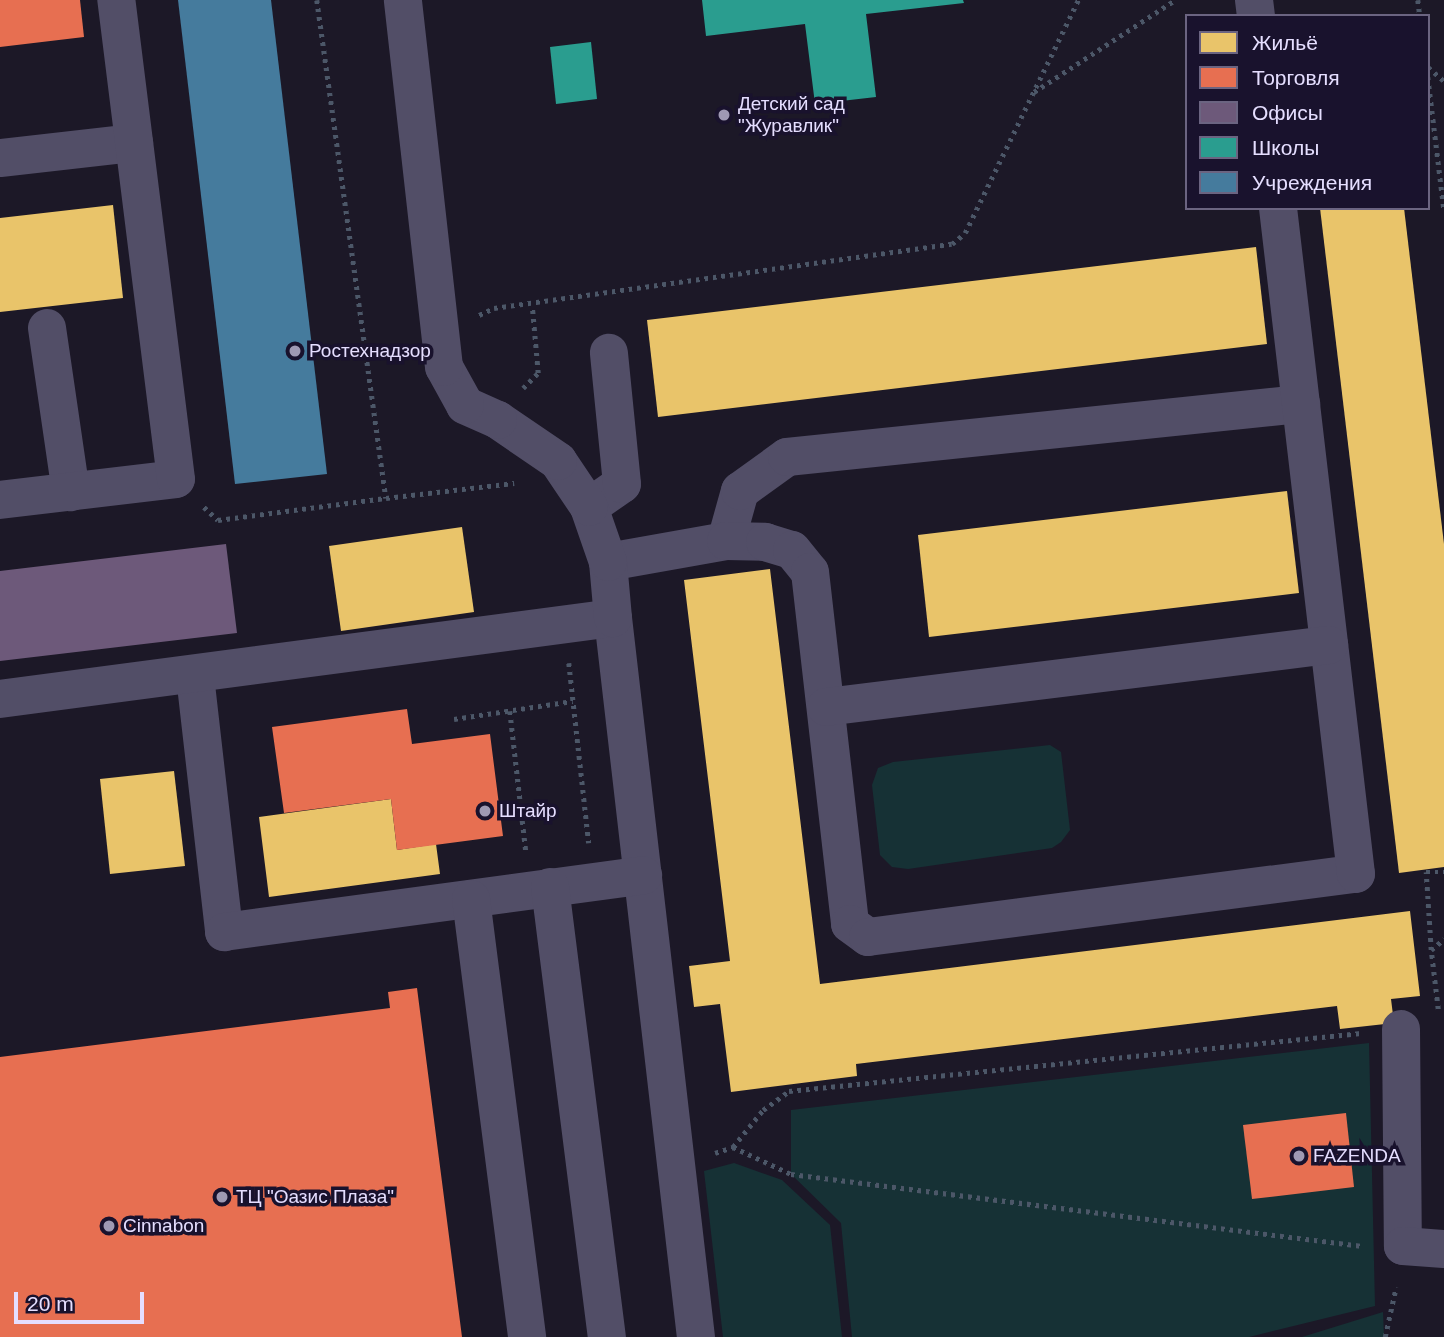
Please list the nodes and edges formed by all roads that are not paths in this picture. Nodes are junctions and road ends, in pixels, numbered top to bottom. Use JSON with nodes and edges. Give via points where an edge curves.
{"nodes":[{"id":1,"x":116,"y":0,"type":"edge"},
{"id":2,"x":402,"y":0,"type":"edge"},
{"id":3,"x":134,"y":143,"type":"junction"},
{"id":4,"x":0,"y":159,"type":"edge"},
{"id":5,"x":1278,"y":210,"type":"edge"},
{"id":6,"x":47,"y":328,"type":"dead end"},
{"id":7,"x":609,"y":353,"type":"dead end"},
{"id":8,"x":1301,"y":404,"type":"junction"},
{"id":9,"x":71,"y":492,"type":"junction"},
{"id":10,"x":0,"y":500,"type":"edge"},
{"id":11,"x":589,"y":507,"type":"junction"},
{"id":12,"x":726,"y":541,"type":"junction"},
{"id":13,"x":608,"y":562,"type":"junction"},
{"id":14,"x":613,"y":618,"type":"junction"},
{"id":15,"x":1329,"y":645,"type":"junction"},
{"id":16,"x":195,"y":676,"type":"junction"},
{"id":17,"x":0,"y":699,"type":"edge"},
{"id":18,"x":826,"y":707,"type":"junction"},
{"id":19,"x":643,"y":875,"type":"junction"},
{"id":20,"x":541,"y":889,"type":"junction"},
{"id":21,"x":471,"y":898,"type":"junction"},
{"id":22,"x":1401,"y":1029,"type":"dead end"},
{"id":23,"x":1444,"y":1249,"type":"edge"},
{"id":24,"x":527,"y":1337,"type":"edge"},
{"id":25,"x":607,"y":1337,"type":"edge"},
{"id":26,"x":696,"y":1337,"type":"edge"}],
"edges":[{"from":1,"to":3,"type":"lane"},
{"from":2,"to":11,"type":"lane","via":[[444,368],[466,405],[498,420],[558,461]]},
{"from":3,"to":4,"type":"lane"},
{"from":3,"to":9,"type":"lane","via":[[176,480]]},
{"from":5,"to":8,"type":"lane"},
{"from":6,"to":9,"type":"lane"},
{"from":7,"to":11,"type":"lane","via":[[622,484]]},
{"from":8,"to":12,"type":"lane","via":[[787,457],[740,491]]},
{"from":8,"to":15,"type":"lane"},
{"from":9,"to":10,"type":"lane"},
{"from":11,"to":13,"type":"lane"},
{"from":12,"to":13,"type":"lane"},
{"from":12,"to":18,"type":"lane","via":[[765,542],[792,550],[810,572]]},
{"from":13,"to":14,"type":"lane"},
{"from":14,"to":16,"type":"lane"},
{"from":14,"to":19,"type":"lane"},
{"from":15,"to":18,"type":"lane"},
{"from":15,"to":18,"type":"lane","via":[[1356,874],[868,937],[850,924]]},
{"from":16,"to":17,"type":"lane"},
{"from":16,"to":21,"type":"lane","via":[[224,932]]},
{"from":19,"to":20,"type":"lane"},
{"from":19,"to":26,"type":"lane"},
{"from":20,"to":21,"type":"lane"},
{"from":20,"to":25,"type":"lane"},
{"from":21,"to":24,"type":"lane"},
{"from":22,"to":23,"type":"lane","via":[[1403,1246]]}]}
